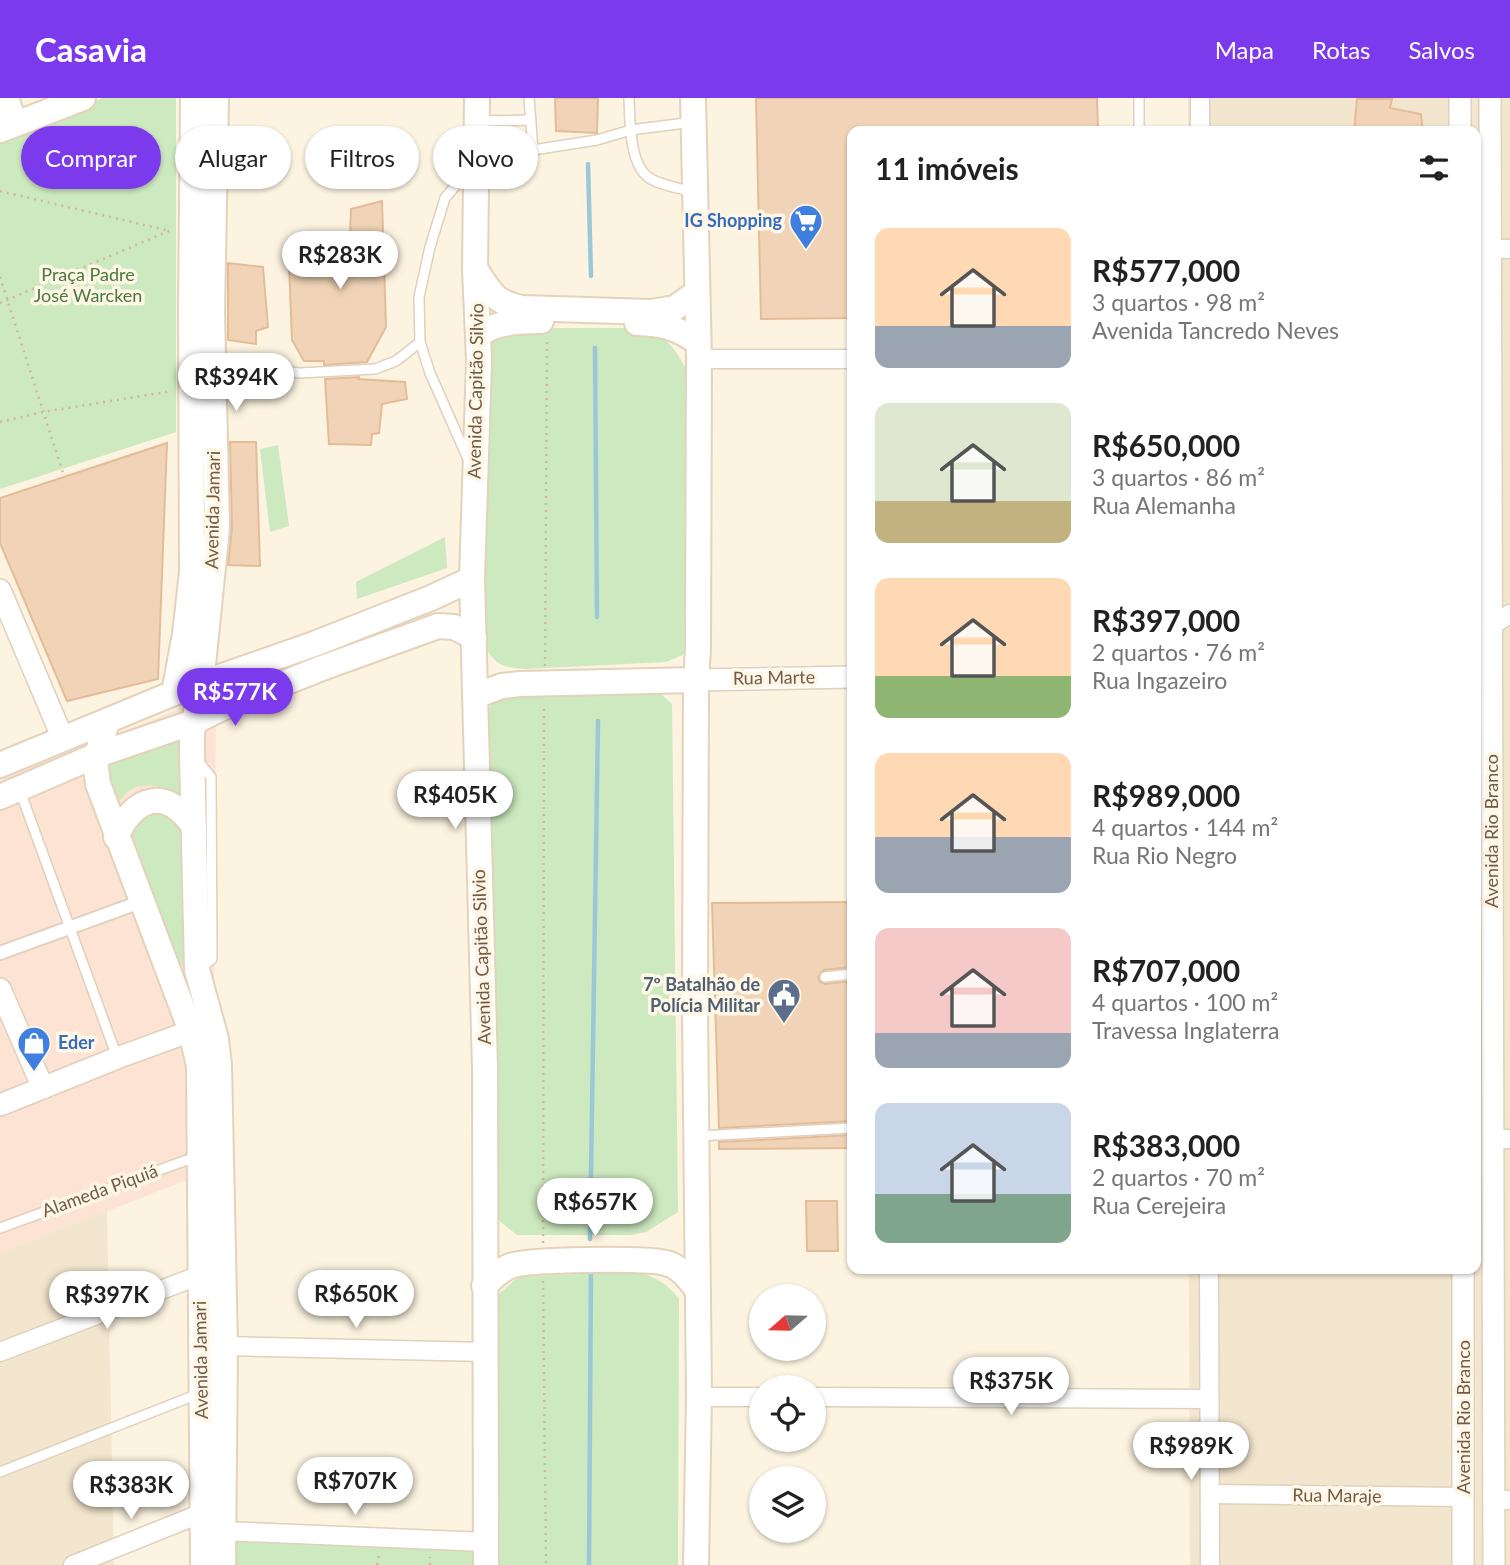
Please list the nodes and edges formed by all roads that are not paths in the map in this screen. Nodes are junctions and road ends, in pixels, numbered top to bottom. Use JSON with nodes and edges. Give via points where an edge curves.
{"nodes":[{"id":1,"x":6,"y":98,"type":"edge"},
{"id":2,"x":83,"y":98,"type":"edge"},
{"id":3,"x":193,"y":98,"type":"edge"},
{"id":4,"x":216,"y":98,"type":"edge"},
{"id":5,"x":529,"y":98,"type":"edge"},
{"id":6,"x":629,"y":98,"type":"edge"},
{"id":7,"x":1139,"y":98,"type":"edge"},
{"id":8,"x":1200,"y":98,"type":"edge"},
{"id":9,"x":1460,"y":98,"type":"edge"},
{"id":10,"x":1490,"y":98,"type":"edge"},
{"id":11,"x":477,"y":109,"type":"edge"},
{"id":12,"x":693,"y":110,"type":"edge"},
{"id":13,"x":531,"y":120,"type":"junction"},
{"id":14,"x":531,"y":126,"type":"edge"},
{"id":15,"x":1139,"y":126,"type":"edge"},
{"id":16,"x":1200,"y":126,"type":"edge"},
{"id":17,"x":1460,"y":126,"type":"edge"},
{"id":18,"x":8,"y":127,"type":"edge"},
{"id":19,"x":631,"y":130,"type":"junction"},
{"id":20,"x":538,"y":149,"type":"edge"},
{"id":21,"x":452,"y":189,"type":"edge"},
{"id":22,"x":476,"y":189,"type":"edge"},
{"id":23,"x":695,"y":193,"type":"junction"},
{"id":24,"x":1501,"y":249,"type":"edge"},
{"id":25,"x":475,"y":269,"type":"junction"},
{"id":26,"x":696,"y":293,"type":"junction"},
{"id":27,"x":478,"y":335,"type":"junction"},
{"id":28,"x":420,"y":342,"type":"junction"},
{"id":29,"x":698,"y":351,"type":"junction"},
{"id":30,"x":847,"y":359,"type":"edge"},
{"id":31,"x":213,"y":364,"type":"junction"},
{"id":32,"x":475,"y":473,"type":"junction"},
{"id":33,"x":205,"y":533,"type":"junction"},
{"id":34,"x":472,"y":579,"type":"junction"},
{"id":35,"x":0,"y":590,"type":"edge"},
{"id":36,"x":1493,"y":615,"type":"edge"},
{"id":37,"x":474,"y":637,"type":"junction"},
{"id":38,"x":314,"y":644,"type":"junction"},
{"id":39,"x":322,"y":668,"type":"junction"},
{"id":40,"x":847,"y":677,"type":"edge"},
{"id":41,"x":695,"y":680,"type":"junction"},
{"id":42,"x":201,"y":684,"type":"junction"},
{"id":43,"x":174,"y":693,"type":"junction"},
{"id":44,"x":475,"y":696,"type":"junction"},
{"id":45,"x":107,"y":722,"type":"junction"},
{"id":46,"x":194,"y":722,"type":"junction"},
{"id":47,"x":63,"y":739,"type":"junction"},
{"id":48,"x":192,"y":753,"type":"junction"},
{"id":49,"x":97,"y":755,"type":"junction"},
{"id":50,"x":0,"y":765,"type":"edge"},
{"id":51,"x":10,"y":793,"type":"edge"},
{"id":52,"x":194,"y":827,"type":"junction"},
{"id":53,"x":116,"y":836,"type":"junction"},
{"id":54,"x":143,"y":901,"type":"junction"},
{"id":55,"x":70,"y":927,"type":"junction"},
{"id":56,"x":0,"y":953,"type":"edge"},
{"id":57,"x":197,"y":970,"type":"junction"},
{"id":58,"x":847,"y":975,"type":"edge"},
{"id":59,"x":825,"y":977,"type":"dead end"},
{"id":60,"x":0,"y":989,"type":"edge"},
{"id":61,"x":191,"y":1031,"type":"junction"},
{"id":62,"x":117,"y":1058,"type":"junction"},
{"id":63,"x":43,"y":1088,"type":"junction"},
{"id":64,"x":0,"y":1105,"type":"edge"},
{"id":65,"x":847,"y":1128,"type":"edge"},
{"id":66,"x":697,"y":1136,"type":"junction"},
{"id":67,"x":1501,"y":1139,"type":"edge"},
{"id":68,"x":210,"y":1155,"type":"junction"},
{"id":69,"x":0,"y":1228,"type":"edge"},
{"id":70,"x":485,"y":1230,"type":"junction"},
{"id":71,"x":698,"y":1234,"type":"junction"},
{"id":72,"x":543,"y":1258,"type":"junction"},
{"id":73,"x":1209,"y":1274,"type":"edge"},
{"id":74,"x":1463,"y":1274,"type":"edge"},
{"id":75,"x":200,"y":1275,"type":"junction"},
{"id":76,"x":484,"y":1286,"type":"junction"},
{"id":77,"x":698,"y":1290,"type":"junction"},
{"id":78,"x":225,"y":1346,"type":"junction"},
{"id":79,"x":0,"y":1352,"type":"edge"},
{"id":80,"x":485,"y":1352,"type":"junction"},
{"id":81,"x":210,"y":1388,"type":"junction"},
{"id":82,"x":699,"y":1396,"type":"junction"},
{"id":83,"x":749,"y":1397,"type":"edge"},
{"id":84,"x":826,"y":1397,"type":"edge"},
{"id":85,"x":1209,"y":1399,"type":"junction"},
{"id":86,"x":0,"y":1472,"type":"edge"},
{"id":87,"x":1210,"y":1494,"type":"junction"},
{"id":88,"x":1464,"y":1497,"type":"junction"},
{"id":89,"x":1502,"y":1500,"type":"edge"},
{"id":90,"x":202,"y":1513,"type":"junction"},
{"id":91,"x":223,"y":1531,"type":"junction"},
{"id":92,"x":486,"y":1554,"type":"edge"},
{"id":93,"x":74,"y":1565,"type":"edge"},
{"id":94,"x":203,"y":1565,"type":"edge"},
{"id":95,"x":223,"y":1565,"type":"edge"},
{"id":96,"x":696,"y":1565,"type":"edge"},
{"id":97,"x":1210,"y":1565,"type":"edge"},
{"id":98,"x":1463,"y":1565,"type":"edge"},
{"id":99,"x":1494,"y":1565,"type":"edge"}],
"edges":[{"from":1,"to":18,"type":"main road"},
{"from":2,"to":18,"type":"main road"},
{"from":3,"to":33,"type":"main road","name":"Avenida Jamari","via":[[181,226]]},
{"from":4,"to":31,"type":"main road","name":"Avenida Jamari"},
{"from":5,"to":13,"type":"lane"},
{"from":6,"to":19,"type":"lane"},
{"from":7,"to":15,"type":"lane"},
{"from":8,"to":16,"type":"street"},
{"from":9,"to":17,"type":"street"},
{"from":10,"to":24,"type":"street","name":"Avenida Rio Branco"},
{"from":11,"to":13,"type":"lane"},
{"from":12,"to":19,"type":"lane"},
{"from":12,"to":23,"type":"main road"},
{"from":13,"to":14,"type":"lane"},
{"from":19,"to":20,"type":"lane"},
{"from":19,"to":23,"type":"lane","via":[[637,164],[650,179]]},
{"from":21,"to":28,"type":"lane","via":[[444,198],[419,297]]},
{"from":22,"to":25,"type":"main road","name":"Avenida Capitão Silvio"},
{"from":23,"to":26,"type":"main road"},
{"from":24,"to":36,"type":"street","name":"Avenida Rio Branco"},
{"from":25,"to":26,"type":"main road","via":[[497,300],[522,309],[651,312],[675,308]]},
{"from":25,"to":27,"type":"main road","name":"Avenida Capitão Silvio"},
{"from":26,"to":29,"type":"main road"},
{"from":27,"to":29,"type":"main road","via":[[505,324],[548,321],[666,324],[680,330]]},
{"from":27,"to":32,"type":"main road","name":"Avenida Capitão Silvio"},
{"from":28,"to":31,"type":"lane","via":[[396,361],[375,369],[300,373]]},
{"from":28,"to":32,"type":"lane"},
{"from":29,"to":30,"type":"street"},
{"from":29,"to":41,"type":"main road"},
{"from":31,"to":33,"type":"main road","name":"Avenida Jamari"},
{"from":32,"to":34,"type":"main road","name":"Avenida Capitão Silvio"},
{"from":33,"to":42,"type":"main road","name":"Avenida Jamari"},
{"from":33,"to":43,"type":"main road","name":"Avenida Jamari","via":[[192,572]]},
{"from":34,"to":37,"type":"main road","name":"Avenida Capitão Silvio"},
{"from":34,"to":38,"type":"main road"},
{"from":35,"to":47,"type":"street"},
{"from":36,"to":67,"type":"street","name":"Avenida Rio Branco"},
{"from":37,"to":39,"type":"main road","via":[[454,627],[438,626]]},
{"from":37,"to":44,"type":"main road","name":"Avenida Capitão Silvio"},
{"from":38,"to":39,"type":"main road"},
{"from":38,"to":42,"type":"main road"},
{"from":39,"to":46,"type":"main road"},
{"from":40,"to":41,"type":"street","name":"Rua Marte"},
{"from":41,"to":44,"type":"main road","via":[[502,686]]},
{"from":41,"to":66,"type":"main road"},
{"from":42,"to":43,"type":"main road"},
{"from":42,"to":46,"type":"main road","name":"Avenida Jamari"},
{"from":43,"to":45,"type":"main road"},
{"from":44,"to":70,"type":"main road","name":"Avenida Capitão Silvio"},
{"from":45,"to":47,"type":"main road"},
{"from":45,"to":49,"type":"main road","name":"Avenida Jamari"},
{"from":46,"to":48,"type":"main road","name":"Avenida Jamari"},
{"from":46,"to":49,"type":"main road"},
{"from":47,"to":50,"type":"main road"},
{"from":48,"to":52,"type":"main road","name":"Avenida Jamari"},
{"from":48,"to":57,"type":"lane","via":[[211,777],[212,959]]},
{"from":49,"to":51,"type":"main road"},
{"from":49,"to":53,"type":"main road","name":"Avenida Jamari","via":[[95,774]]},
{"from":51,"to":55,"type":"lane"},
{"from":52,"to":53,"type":"main road","via":[[166,801],[144,803],[122,823]]},
{"from":52,"to":57,"type":"main road","name":"Avenida Jamari"},
{"from":53,"to":54,"type":"main road","name":"Avenida Jamari"},
{"from":54,"to":55,"type":"street"},
{"from":54,"to":61,"type":"main road","name":"Avenida Jamari"},
{"from":55,"to":56,"type":"street"},
{"from":55,"to":62,"type":"lane"},
{"from":57,"to":68,"type":"main road","name":"Avenida Jamari","via":[[219,1065]]},
{"from":58,"to":59,"type":"lane"},
{"from":60,"to":63,"type":"street"},
{"from":61,"to":62,"type":"street"},
{"from":61,"to":68,"type":"main road","name":"Avenida Jamari"},
{"from":62,"to":63,"type":"street"},
{"from":63,"to":64,"type":"street"},
{"from":65,"to":66,"type":"lane"},
{"from":66,"to":71,"type":"main road"},
{"from":67,"to":89,"type":"street","name":"Avenida Rio Branco"},
{"from":68,"to":69,"type":"lane","name":"Alameda Piquiá"},
{"from":68,"to":75,"type":"main road","name":"Avenida Jamari"},
{"from":68,"to":78,"type":"main road","name":"Avenida Jamari"},
{"from":70,"to":72,"type":"main road","via":[[506,1251]]},
{"from":70,"to":76,"type":"main road","name":"Avenida Capitão Silvio"},
{"from":71,"to":72,"type":"main road","via":[[673,1250]]},
{"from":71,"to":77,"type":"main road"},
{"from":72,"to":76,"type":"main road","via":[[508,1267]]},
{"from":72,"to":77,"type":"main road","via":[[666,1263],[685,1274]]},
{"from":73,"to":85,"type":"street"},
{"from":74,"to":88,"type":"street","name":"Avenida Rio Branco"},
{"from":75,"to":79,"type":"street"},
{"from":75,"to":81,"type":"main road","name":"Avenida Jamari"},
{"from":76,"to":80,"type":"main road","name":"Avenida Capitão Silvio"},
{"from":77,"to":82,"type":"main road"},
{"from":78,"to":80,"type":"street"},
{"from":78,"to":81,"type":"main road","name":"Avenida Jamari"},
{"from":80,"to":92,"type":"main road","name":"Avenida Capitão Silvio"},
{"from":81,"to":86,"type":"lane"},
{"from":81,"to":90,"type":"main road","name":"Avenida Jamari"},
{"from":81,"to":91,"type":"main road","name":"Avenida Jamari"},
{"from":82,"to":83,"type":"street"},
{"from":82,"to":96,"type":"main road"},
{"from":84,"to":85,"type":"street"},
{"from":85,"to":87,"type":"street"},
{"from":87,"to":88,"type":"street","name":"Rua Maraje"},
{"from":87,"to":97,"type":"street"},
{"from":88,"to":98,"type":"street","name":"Avenida Rio Branco"},
{"from":89,"to":99,"type":"street","name":"Avenida Rio Branco"},
{"from":90,"to":93,"type":"street"},
{"from":90,"to":94,"type":"main road","name":"Avenida Jamari"},
{"from":91,"to":92,"type":"street"},
{"from":91,"to":95,"type":"main road","name":"Avenida Jamari"}]}
